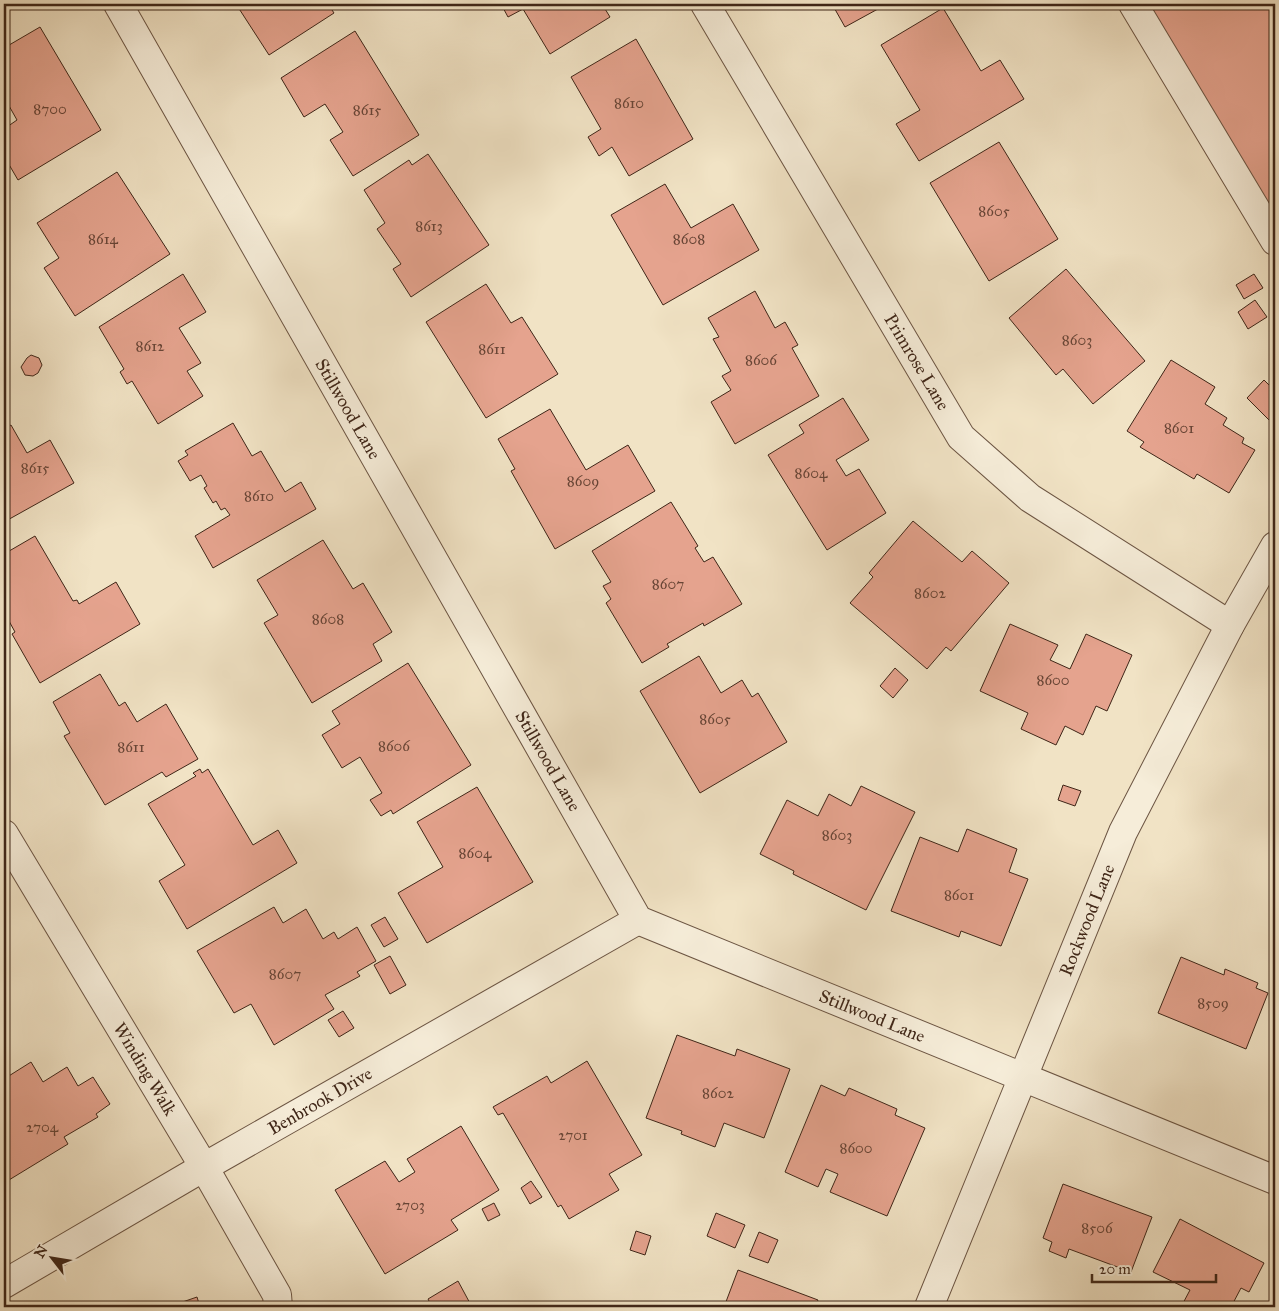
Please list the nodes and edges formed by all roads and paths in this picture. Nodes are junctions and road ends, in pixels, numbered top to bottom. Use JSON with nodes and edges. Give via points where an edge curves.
{"nodes":[{"id":1,"x":118,"y":4,"type":"edge"},
{"id":2,"x":705,"y":4,"type":"edge"},
{"id":3,"x":1133,"y":4,"type":"edge"},
{"id":4,"x":1275,"y":241,"type":"edge"},
{"id":5,"x":1275,"y":546,"type":"edge"},
{"id":6,"x":1230,"y":625,"type":"junction"},
{"id":7,"x":4,"y":834,"type":"edge"},
{"id":8,"x":638,"y":920,"type":"junction"},
{"id":9,"x":1023,"y":1078,"type":"junction"},
{"id":10,"x":204,"y":1167,"type":"junction"},
{"id":11,"x":1275,"y":1180,"type":"edge"},
{"id":12,"x":4,"y":1284,"type":"edge"},
{"id":13,"x":278,"y":1307,"type":"edge"},
{"id":14,"x":930,"y":1307,"type":"edge"}],
"edges":[{"from":1,"to":8,"type":"street","name":"Stillwood Lane"},
{"from":2,"to":6,"type":"street","name":"Primrose Lane","via":[[962,438],[1030,498]]},
{"from":3,"to":4,"type":"street"},
{"from":5,"to":6,"type":"street","name":"Rockwood Lane"},
{"from":6,"to":9,"type":"street","name":"Rockwood Lane","via":[[1123,832]]},
{"from":7,"to":10,"type":"street","name":"Winding Walk"},
{"from":8,"to":9,"type":"street","name":"Stillwood Lane"},
{"from":8,"to":10,"type":"street","name":"Benbrook Drive"},
{"from":9,"to":11,"type":"street","name":"Stillwood Lane"},
{"from":9,"to":14,"type":"street","name":"Rockwood Lane"},
{"from":10,"to":12,"type":"street","name":"Benbrook Drive"},
{"from":10,"to":13,"type":"street","name":"Winding Walk","via":[[276,1295]]}]}
